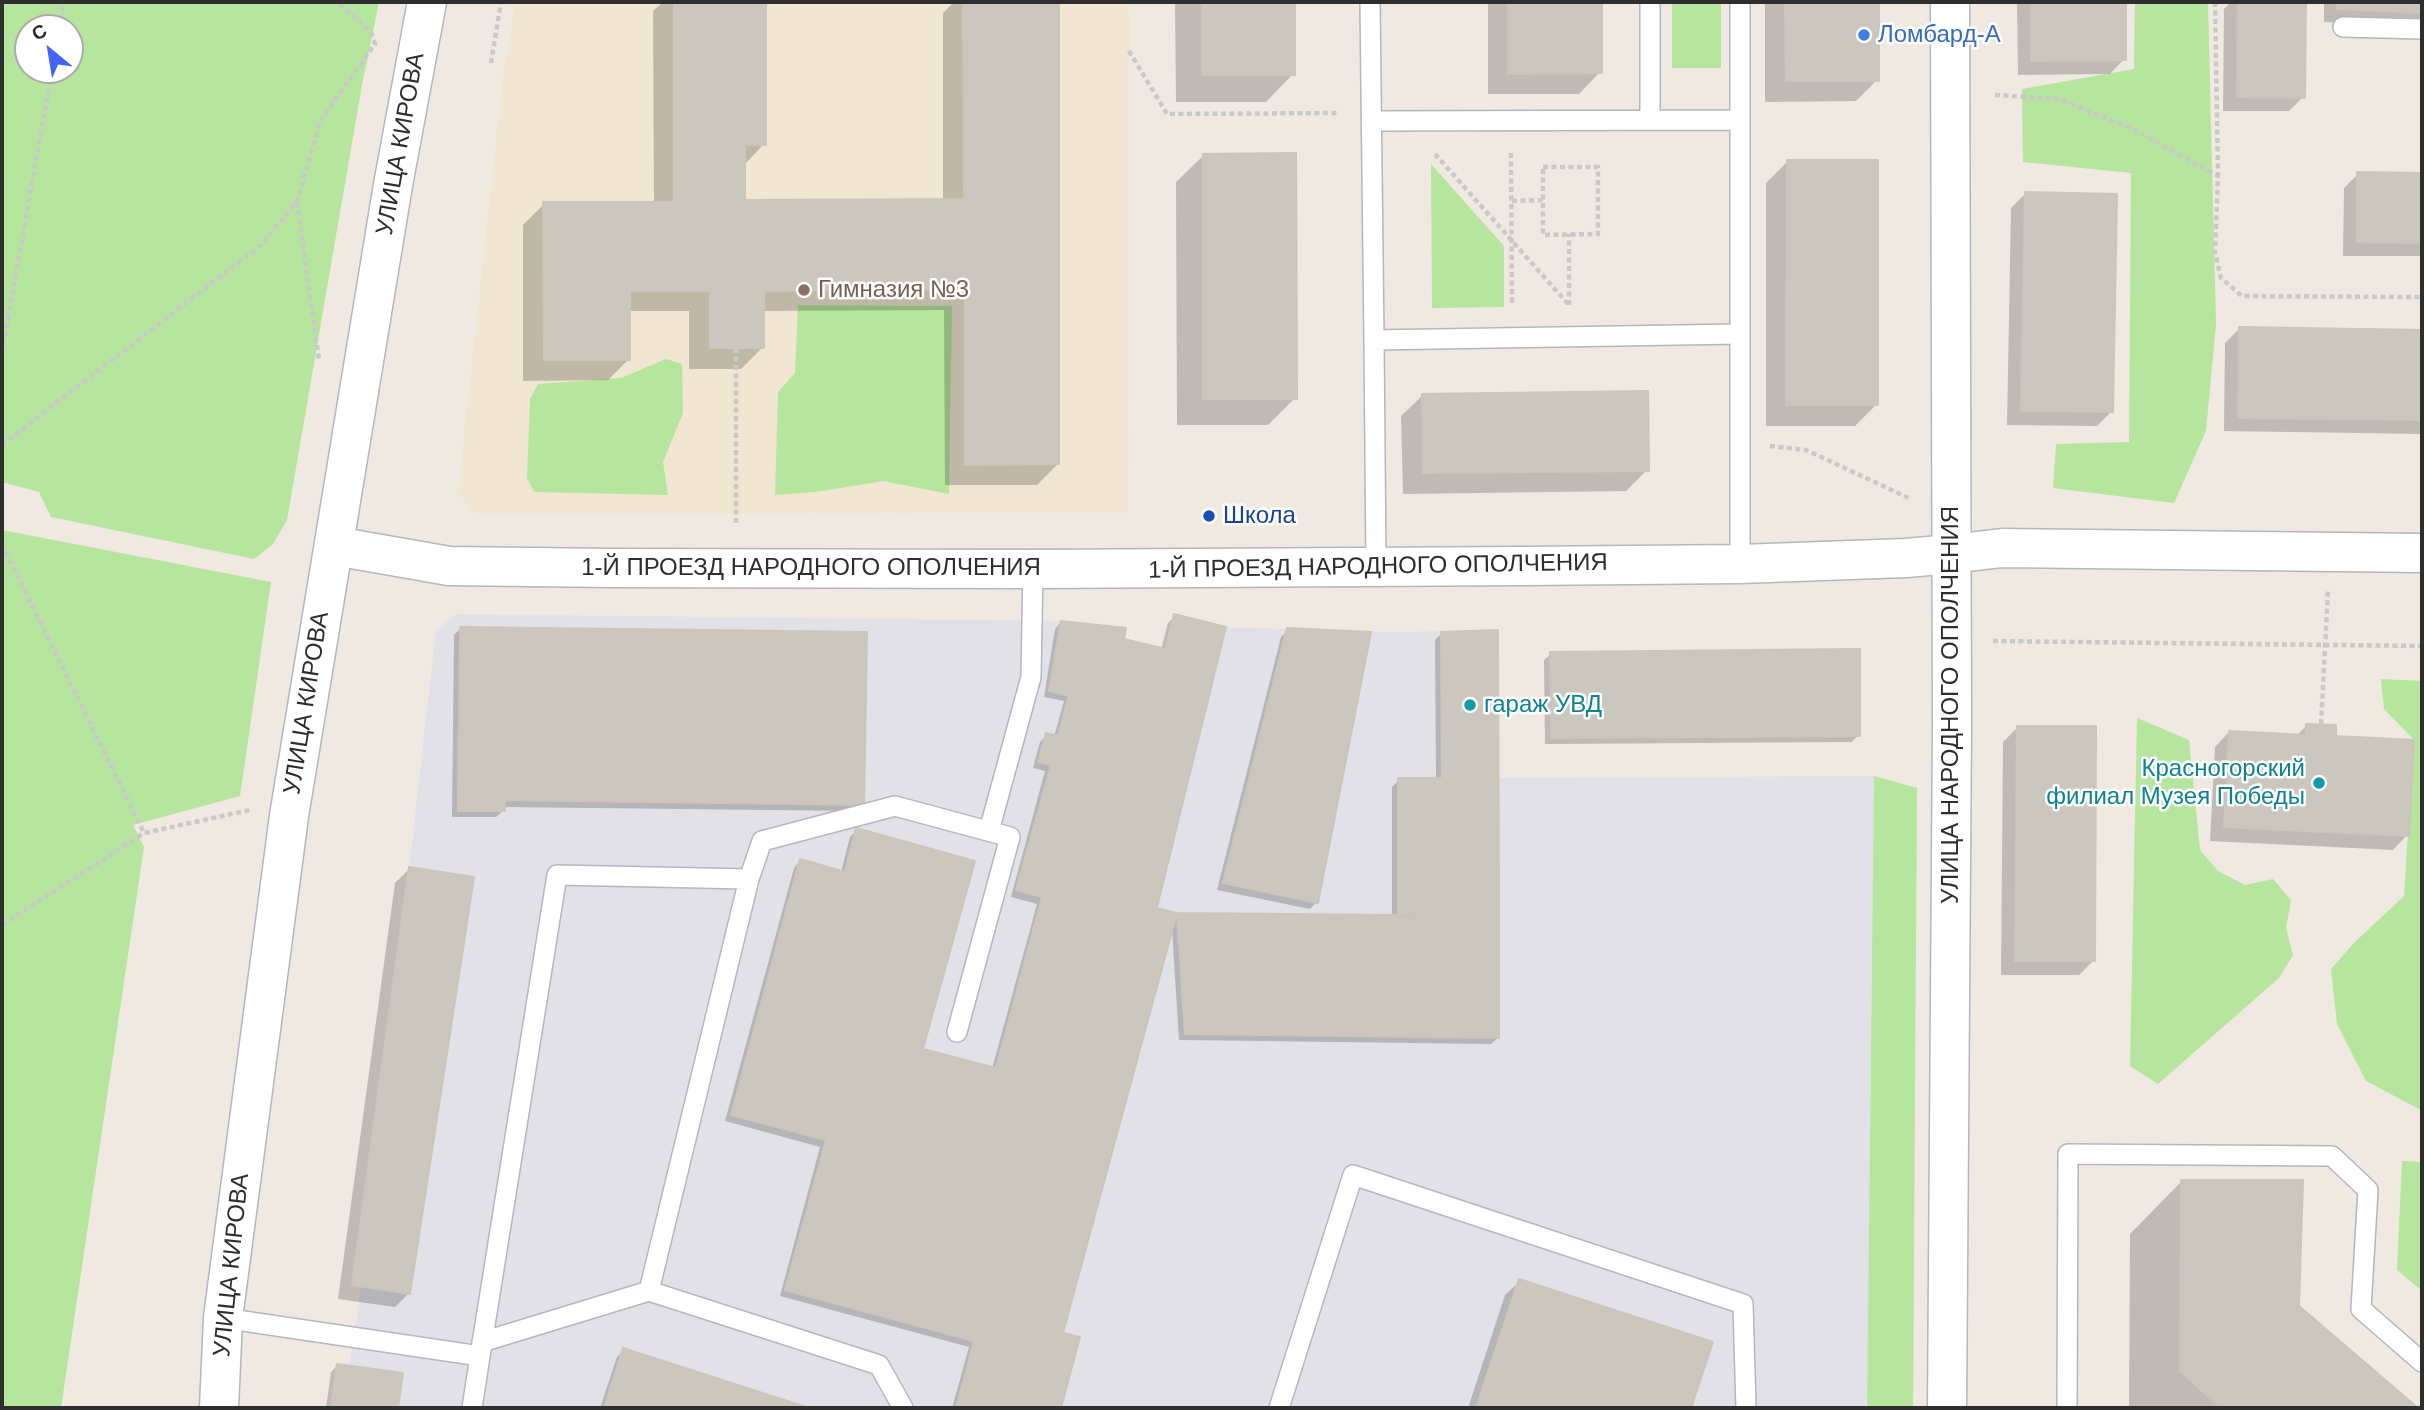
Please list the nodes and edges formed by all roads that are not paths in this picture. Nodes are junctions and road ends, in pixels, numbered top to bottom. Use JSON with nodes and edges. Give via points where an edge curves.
{"nodes":[{"id":1,"x":427,"y":2,"type":"edge"},
{"id":2,"x":1370,"y":2,"type":"edge"},
{"id":3,"x":1650,"y":2,"type":"edge"},
{"id":4,"x":1740,"y":2,"type":"edge"},
{"id":5,"x":1950,"y":2,"type":"edge"},
{"id":6,"x":2343,"y":27,"type":"dead end"},
{"id":7,"x":2422,"y":29,"type":"edge"},
{"id":8,"x":1372,"y":117,"type":"junction"},
{"id":9,"x":1650,"y":120,"type":"junction"},
{"id":10,"x":1739,"y":120,"type":"junction"},
{"id":11,"x":1739,"y":334,"type":"junction"},
{"id":12,"x":1374,"y":340,"type":"junction"},
{"id":13,"x":335,"y":546,"type":"junction"},
{"id":14,"x":2422,"y":553,"type":"edge"},
{"id":15,"x":1951,"y":554,"type":"junction"},
{"id":16,"x":1740,"y":564,"type":"junction"},
{"id":17,"x":1376,"y":567,"type":"junction"},
{"id":18,"x":1033,"y":569,"type":"junction"},
{"id":19,"x":989,"y":831,"type":"junction"},
{"id":20,"x":749,"y":878,"type":"junction"},
{"id":21,"x":957,"y":1032,"type":"dead end"},
{"id":22,"x":649,"y":1291,"type":"junction"},
{"id":23,"x":223,"y":1318,"type":"junction"},
{"id":24,"x":481,"y":1349,"type":"junction"},
{"id":25,"x":2422,"y":1362,"type":"edge"},
{"id":26,"x":219,"y":1408,"type":"edge"},
{"id":27,"x":472,"y":1408,"type":"edge"},
{"id":28,"x":903,"y":1408,"type":"edge"},
{"id":29,"x":1279,"y":1408,"type":"edge"},
{"id":30,"x":1746,"y":1408,"type":"edge"},
{"id":31,"x":1947,"y":1408,"type":"edge"},
{"id":32,"x":2067,"y":1408,"type":"edge"}],
"edges":[{"from":1,"to":13,"type":"street","name":"УЛИЦА КИРОВА"},
{"from":2,"to":8,"type":"lane"},
{"from":3,"to":9,"type":"lane"},
{"from":4,"to":10,"type":"lane"},
{"from":5,"to":15,"type":"street","name":"УЛИЦА НАРОДНОГО ОПОЛЧЕНИЯ"},
{"from":6,"to":7,"type":"lane"},
{"from":8,"to":9,"type":"lane","via":[[1405,121]]},
{"from":8,"to":12,"type":"lane"},
{"from":9,"to":10,"type":"lane"},
{"from":10,"to":11,"type":"lane"},
{"from":11,"to":12,"type":"lane"},
{"from":11,"to":16,"type":"lane"},
{"from":12,"to":17,"type":"lane"},
{"from":13,"to":18,"type":"street","name":"1-Й ПРОЕЗД НАРОДНОГО ОПОЛЧЕНИЯ","via":[[449,566]]},
{"from":13,"to":23,"type":"street","name":"УЛИЦА КИРОВА","via":[[289,816]]},
{"from":14,"to":15,"type":"street","name":"1-Й ПРОЕЗД НАРОДНОГО ОПОЛЧЕНИЯ","via":[[2002,548]]},
{"from":15,"to":16,"type":"street","name":"1-Й ПРОЕЗД НАРОДНОГО ОПОЛЧЕНИЯ"},
{"from":15,"to":31,"type":"street","name":"УЛИЦА НАРОДНОГО ОПОЛЧЕНИЯ"},
{"from":16,"to":17,"type":"street","name":"1-Й ПРОЕЗД НАРОДНОГО ОПОЛЧЕНИЯ"},
{"from":17,"to":18,"type":"street","name":"1-Й ПРОЕЗД НАРОДНОГО ОПОЛЧЕНИЯ"},
{"from":18,"to":19,"type":"lane","via":[[1031,677]]},
{"from":19,"to":20,"type":"lane","via":[[895,806],[762,841]]},
{"from":19,"to":21,"type":"lane","via":[[1010,837]]},
{"from":20,"to":22,"type":"lane"},
{"from":20,"to":24,"type":"lane","via":[[557,874]]},
{"from":22,"to":24,"type":"lane"},
{"from":22,"to":28,"type":"lane","via":[[879,1365]]},
{"from":23,"to":24,"type":"lane"},
{"from":23,"to":26,"type":"street","name":"УЛИЦА КИРОВА"},
{"from":24,"to":27,"type":"lane"},
{"from":25,"to":32,"type":"lane","via":[[2361,1309],[2368,1190],[2332,1156],[2068,1154]]},
{"from":29,"to":30,"type":"lane","via":[[1353,1175],[1743,1304]]}]}
